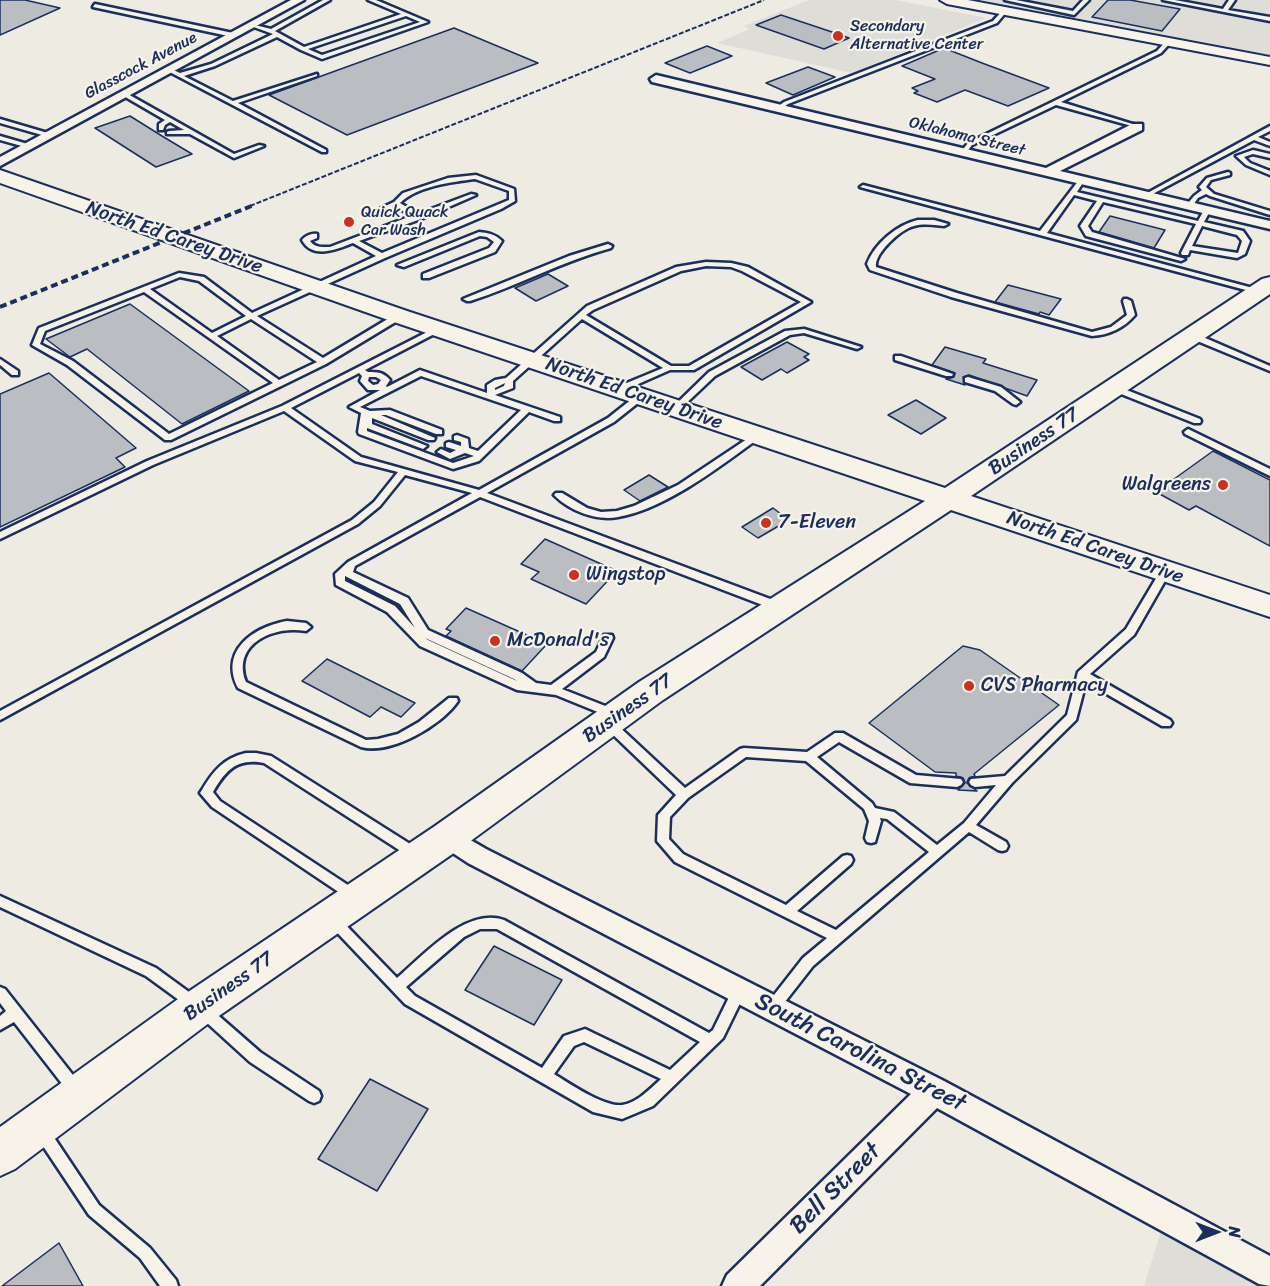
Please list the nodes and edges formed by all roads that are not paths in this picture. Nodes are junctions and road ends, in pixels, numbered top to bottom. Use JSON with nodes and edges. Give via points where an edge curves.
{"nodes":[{"id":1,"x":299,"y":0,"type":"edge"},
{"id":2,"x":327,"y":0,"type":"edge"},
{"id":3,"x":371,"y":0,"type":"edge"},
{"id":4,"x":947,"y":0,"type":"edge"},
{"id":5,"x":1086,"y":0,"type":"edge"},
{"id":6,"x":1166,"y":0,"type":"edge"},
{"id":7,"x":1232,"y":0,"type":"edge"},
{"id":8,"x":987,"y":3,"type":"edge"},
{"id":9,"x":1006,"y":5,"type":"edge"},
{"id":10,"x":95,"y":6,"type":"dead end"},
{"id":11,"x":1224,"y":11,"type":"junction"},
{"id":12,"x":407,"y":14,"type":"junction"},
{"id":13,"x":1270,"y":19,"type":"edge"},
{"id":14,"x":253,"y":25,"type":"junction"},
{"id":15,"x":274,"y":32,"type":"junction"},
{"id":16,"x":233,"y":35,"type":"junction"},
{"id":17,"x":1168,"y":42,"type":"junction"},
{"id":18,"x":303,"y":49,"type":"junction"},
{"id":19,"x":1270,"y":61,"type":"edge"},
{"id":20,"x":175,"y":73,"type":"junction"},
{"id":21,"x":315,"y":75,"type":"dead end"},
{"id":22,"x":656,"y":79,"type":"dead end"},
{"id":23,"x":124,"y":94,"type":"junction"},
{"id":24,"x":1054,"y":102,"type":"junction"},
{"id":25,"x":232,"y":103,"type":"junction"},
{"id":26,"x":779,"y":108,"type":"junction"},
{"id":27,"x":169,"y":120,"type":"junction"},
{"id":28,"x":0,"y":121,"type":"edge"},
{"id":29,"x":1137,"y":127,"type":"joint"},
{"id":30,"x":24,"y":128,"type":"junction"},
{"id":31,"x":1270,"y":128,"type":"edge"},
{"id":32,"x":161,"y":129,"type":"dead end"},
{"id":33,"x":191,"y":132,"type":"junction"},
{"id":34,"x":169,"y":133,"type":"dead end"},
{"id":35,"x":49,"y":135,"type":"junction"},
{"id":36,"x":1253,"y":137,"type":"junction"},
{"id":37,"x":1,"y":138,"type":"edge"},
{"id":38,"x":1270,"y":144,"type":"edge"},
{"id":39,"x":29,"y":146,"type":"junction"},
{"id":40,"x":261,"y":146,"type":"dead end"},
{"id":41,"x":324,"y":151,"type":"dead end"},
{"id":42,"x":963,"y":153,"type":"junction"},
{"id":43,"x":1270,"y":156,"type":"edge"},
{"id":44,"x":0,"y":162,"type":"edge"},
{"id":45,"x":1270,"y":171,"type":"edge"},
{"id":46,"x":1046,"y":173,"type":"junction"},
{"id":47,"x":1228,"y":174,"type":"dead end"},
{"id":48,"x":0,"y":176,"type":"edge"},
{"id":49,"x":1081,"y":181,"type":"junction"},
{"id":50,"x":863,"y":187,"type":"dead end"},
{"id":51,"x":1205,"y":191,"type":"junction"},
{"id":52,"x":1072,"y":193,"type":"junction"},
{"id":53,"x":473,"y":195,"type":"dead end"},
{"id":54,"x":1145,"y":196,"type":"junction"},
{"id":55,"x":1101,"y":200,"type":"junction"},
{"id":56,"x":396,"y":203,"type":"junction"},
{"id":57,"x":1189,"y":207,"type":"junction"},
{"id":58,"x":385,"y":208,"type":"dead end"},
{"id":59,"x":1206,"y":211,"type":"junction"},
{"id":60,"x":418,"y":217,"type":"junction"},
{"id":61,"x":1269,"y":219,"type":"edge"},
{"id":62,"x":944,"y":224,"type":"dead end"},
{"id":63,"x":1200,"y":224,"type":"junction"},
{"id":64,"x":1042,"y":234,"type":"junction"},
{"id":65,"x":314,"y":236,"type":"dead end"},
{"id":66,"x":356,"y":242,"type":"junction"},
{"id":67,"x":608,"y":246,"type":"dead end"},
{"id":68,"x":1188,"y":247,"type":"junction"},
{"id":69,"x":382,"y":256,"type":"junction"},
{"id":70,"x":1181,"y":259,"type":"junction"},
{"id":71,"x":401,"y":265,"type":"dead end"},
{"id":72,"x":1177,"y":269,"type":"junction"},
{"id":73,"x":426,"y":276,"type":"dead end"},
{"id":74,"x":314,"y":286,"type":"junction"},
{"id":75,"x":1265,"y":288,"type":"edge"},
{"id":76,"x":144,"y":289,"type":"junction"},
{"id":77,"x":467,"y":299,"type":"dead end"},
{"id":78,"x":1127,"y":301,"type":"dead end"},
{"id":79,"x":251,"y":316,"type":"junction"},
{"id":80,"x":399,"y":316,"type":"junction"},
{"id":81,"x":582,"y":316,"type":"junction"},
{"id":82,"x":440,"y":329,"type":"junction"},
{"id":83,"x":211,"y":336,"type":"junction"},
{"id":84,"x":1193,"y":336,"type":"junction"},
{"id":85,"x":857,"y":347,"type":"dead end"},
{"id":86,"x":898,"y":358,"type":"dead end"},
{"id":87,"x":531,"y":359,"type":"junction"},
{"id":88,"x":0,"y":361,"type":"edge"},
{"id":89,"x":323,"y":362,"type":"junction"},
{"id":90,"x":669,"y":368,"type":"junction"},
{"id":91,"x":1270,"y":369,"type":"edge"},
{"id":92,"x":15,"y":373,"type":"dead end"},
{"id":93,"x":363,"y":373,"type":"junction"},
{"id":94,"x":949,"y":374,"type":"dead end"},
{"id":95,"x":968,"y":380,"type":"dead end"},
{"id":96,"x":279,"y":384,"type":"junction"},
{"id":97,"x":383,"y":388,"type":"junction"},
{"id":98,"x":1114,"y":388,"type":"junction"},
{"id":99,"x":630,"y":393,"type":"junction"},
{"id":100,"x":490,"y":394,"type":"junction"},
{"id":101,"x":1016,"y":402,"type":"dead end"},
{"id":102,"x":285,"y":408,"type":"junction"},
{"id":103,"x":676,"y":408,"type":"junction"},
{"id":104,"x":527,"y":409,"type":"junction"},
{"id":105,"x":366,"y":413,"type":"junction"},
{"id":106,"x":557,"y":419,"type":"dead end"},
{"id":107,"x":1197,"y":421,"type":"dead end"},
{"id":108,"x":439,"y":432,"type":"dead end"},
{"id":109,"x":1188,"y":432,"type":"dead end"},
{"id":110,"x":756,"y":436,"type":"junction"},
{"id":111,"x":431,"y":438,"type":"dead end"},
{"id":112,"x":457,"y":438,"type":"dead end"},
{"id":113,"x":449,"y":445,"type":"dead end"},
{"id":114,"x":423,"y":446,"type":"dead end"},
{"id":115,"x":465,"y":450,"type":"junction"},
{"id":116,"x":441,"y":452,"type":"dead end"},
{"id":117,"x":480,"y":455,"type":"junction"},
{"id":118,"x":402,"y":473,"type":"junction"},
{"id":119,"x":1270,"y":473,"type":"edge"},
{"id":120,"x":477,"y":492,"type":"junction"},
{"id":121,"x":559,"y":495,"type":"dead end"},
{"id":122,"x":948,"y":499,"type":"junction"},
{"id":123,"x":0,"y":536,"type":"edge"},
{"id":124,"x":1165,"y":572,"type":"junction"},
{"id":125,"x":1270,"y":606,"type":"edge"},
{"id":126,"x":780,"y":608,"type":"junction"},
{"id":127,"x":306,"y":627,"type":"dead end"},
{"id":128,"x":608,"y":638,"type":"dead end"},
{"id":129,"x":1082,"y":675,"type":"junction"},
{"id":130,"x":554,"y":689,"type":"junction"},
{"id":131,"x":453,"y":701,"type":"dead end"},
{"id":132,"x":0,"y":716,"type":"edge"},
{"id":133,"x":612,"y":719,"type":"junction"},
{"id":134,"x":1166,"y":723,"type":"dead end"},
{"id":135,"x":809,"y":757,"type":"junction"},
{"id":136,"x":1008,"y":780,"type":"junction"},
{"id":137,"x":957,"y":782,"type":"dead end"},
{"id":138,"x":975,"y":782,"type":"dead end"},
{"id":139,"x":684,"y":795,"type":"junction"},
{"id":140,"x":871,"y":812,"type":"junction"},
{"id":141,"x":968,"y":826,"type":"junction"},
{"id":142,"x":448,"y":837,"type":"junction"},
{"id":143,"x":871,"y":838,"type":"dead end"},
{"id":144,"x":1002,"y":846,"type":"dead end"},
{"id":145,"x":938,"y":852,"type":"junction"},
{"id":146,"x":419,"y":856,"type":"junction"},
{"id":147,"x":847,"y":860,"type":"dead end"},
{"id":148,"x":358,"y":898,"type":"junction"},
{"id":149,"x":0,"y":902,"type":"edge"},
{"id":150,"x":787,"y":912,"type":"junction"},
{"id":151,"x":330,"y":917,"type":"junction"},
{"id":152,"x":837,"y":937,"type":"junction"},
{"id":153,"x":397,"y":986,"type":"junction"},
{"id":154,"x":739,"y":991,"type":"junction"},
{"id":155,"x":0,"y":993,"type":"edge"},
{"id":156,"x":199,"y":1007,"type":"junction"},
{"id":157,"x":772,"y":1008,"type":"junction"},
{"id":158,"x":15,"y":1013,"type":"junction"},
{"id":159,"x":0,"y":1024,"type":"edge"},
{"id":160,"x":710,"y":1041,"type":"junction"},
{"id":161,"x":545,"y":1076,"type":"junction"},
{"id":162,"x":672,"y":1078,"type":"junction"},
{"id":163,"x":934,"y":1091,"type":"junction"},
{"id":164,"x":79,"y":1094,"type":"junction"},
{"id":165,"x":314,"y":1096,"type":"dead end"},
{"id":166,"x":37,"y":1125,"type":"junction"},
{"id":167,"x":0,"y":1154,"type":"edge"},
{"id":168,"x":1270,"y":1273,"type":"edge"},
{"id":169,"x":170,"y":1286,"type":"edge"},
{"id":170,"x":738,"y":1286,"type":"edge"}],
"edges":[{"from":1,"to":14,"type":"street","name":"Glasscock Avenue"},
{"from":2,"to":15,"type":"lane"},
{"from":3,"to":12,"type":"lane"},
{"from":4,"to":8,"type":"street"},
{"from":5,"to":9,"type":"lane","via":[[1074,13]]},
{"from":6,"to":11,"type":"lane"},
{"from":7,"to":11,"type":"lane"},
{"from":8,"to":9,"type":"street"},
{"from":9,"to":17,"type":"street"},
{"from":9,"to":26,"type":"lane","via":[[995,22]]},
{"from":10,"to":16,"type":"lane"},
{"from":11,"to":13,"type":"lane"},
{"from":12,"to":18,"type":"lane"},
{"from":12,"to":18,"type":"lane","via":[[425,22],[322,57]]},
{"from":14,"to":15,"type":"lane"},
{"from":14,"to":16,"type":"street","name":"Glasscock Avenue"},
{"from":15,"to":18,"type":"lane"},
{"from":15,"to":20,"type":"lane","via":[[213,65]]},
{"from":16,"to":20,"type":"street","name":"Glasscock Avenue"},
{"from":17,"to":19,"type":"street"},
{"from":17,"to":24,"type":"lane","via":[[1159,52]]},
{"from":20,"to":23,"type":"street","name":"Glasscock Avenue"},
{"from":20,"to":25,"type":"lane"},
{"from":21,"to":25,"type":"lane"},
{"from":22,"to":26,"type":"street","name":"Oklahoma Street"},
{"from":23,"to":27,"type":"lane"},
{"from":23,"to":35,"type":"street","name":"Glasscock Avenue"},
{"from":24,"to":29,"type":"lane"},
{"from":24,"to":42,"type":"lane","via":[[970,144]]},
{"from":25,"to":41,"type":"lane"},
{"from":26,"to":42,"type":"street","name":"Oklahoma Street"},
{"from":27,"to":32,"type":"lane"},
{"from":27,"to":33,"type":"lane"},
{"from":28,"to":30,"type":"lane"},
{"from":29,"to":46,"type":"street"},
{"from":30,"to":35,"type":"lane"},
{"from":30,"to":37,"type":"lane"},
{"from":31,"to":36,"type":"lane"},
{"from":33,"to":34,"type":"lane"},
{"from":33,"to":40,"type":"lane","via":[[234,156]]},
{"from":35,"to":39,"type":"street","name":"Glasscock Avenue"},
{"from":36,"to":38,"type":"lane"},
{"from":36,"to":54,"type":"lane"},
{"from":37,"to":39,"type":"lane"},
{"from":39,"to":44,"type":"street","name":"Glasscock Avenue"},
{"from":42,"to":46,"type":"street","name":"Oklahoma Street"},
{"from":43,"to":45,"type":"lane","via":[[1253,152],[1239,156]]},
{"from":46,"to":49,"type":"street","name":"Oklahoma Street"},
{"from":47,"to":51,"type":"lane","via":[[1204,182]]},
{"from":48,"to":74,"type":"main road","name":"North Ed Carey Drive"},
{"from":49,"to":52,"type":"lane"},
{"from":49,"to":54,"type":"street","name":"Oklahoma Street"},
{"from":50,"to":64,"type":"lane"},
{"from":51,"to":57,"type":"lane"},
{"from":51,"to":61,"type":"lane"},
{"from":52,"to":55,"type":"lane"},
{"from":52,"to":64,"type":"lane"},
{"from":53,"to":60,"type":"lane"},
{"from":54,"to":57,"type":"street","name":"Oklahoma Street"},
{"from":55,"to":63,"type":"lane"},
{"from":55,"to":70,"type":"lane","via":[[1084,226],[1089,234]]},
{"from":56,"to":58,"type":"lane"},
{"from":56,"to":60,"type":"lane"},
{"from":56,"to":69,"type":"lane","via":[[405,195],[448,180],[476,177],[512,190],[512,201],[499,208]]},
{"from":57,"to":59,"type":"street","name":"Oklahoma Street"},
{"from":59,"to":61,"type":"street","name":"Oklahoma Street"},
{"from":59,"to":63,"type":"lane"},
{"from":60,"to":66,"type":"lane"},
{"from":62,"to":78,"type":"lane","via":[[917,221],[901,228],[871,264],[954,295],[1092,334],[1106,332],[1124,322],[1131,315]]},
{"from":63,"to":68,"type":"lane"},
{"from":63,"to":68,"type":"lane","via":[[1240,233],[1246,241],[1241,254],[1229,256]]},
{"from":64,"to":72,"type":"lane"},
{"from":65,"to":66,"type":"lane","via":[[306,240],[316,249]]},
{"from":66,"to":69,"type":"lane"},
{"from":67,"to":77,"type":"lane"},
{"from":68,"to":70,"type":"lane"},
{"from":69,"to":74,"type":"lane"},
{"from":70,"to":72,"type":"lane"},
{"from":71,"to":73,"type":"lane","via":[[479,234],[498,241],[492,250]]},
{"from":72,"to":75,"type":"lane"},
{"from":74,"to":79,"type":"lane"},
{"from":74,"to":80,"type":"main road","name":"North Ed Carey Drive"},
{"from":75,"to":84,"type":"main road","name":"Business 77"},
{"from":76,"to":79,"type":"lane","via":[[179,275],[201,279]]},
{"from":76,"to":83,"type":"lane"},
{"from":76,"to":96,"type":"lane","via":[[42,330],[36,345],[70,363],[168,438]]},
{"from":79,"to":83,"type":"lane"},
{"from":79,"to":89,"type":"lane"},
{"from":80,"to":82,"type":"main road","name":"North Ed Carey Drive"},
{"from":80,"to":89,"type":"lane"},
{"from":81,"to":87,"type":"lane"},
{"from":81,"to":90,"type":"lane"},
{"from":81,"to":90,"type":"lane","via":[[590,308],[679,268],[706,264],[745,269],[807,302],[691,368]]},
{"from":82,"to":87,"type":"main road","name":"North Ed Carey Drive"},
{"from":82,"to":93,"type":"lane"},
{"from":83,"to":96,"type":"lane"},
{"from":84,"to":91,"type":"lane"},
{"from":84,"to":98,"type":"main road","name":"Business 77"},
{"from":85,"to":103,"type":"lane","via":[[804,331],[788,333],[712,374]]},
{"from":86,"to":94,"type":"lane"},
{"from":87,"to":99,"type":"main road","name":"North Ed Carey Drive"},
{"from":87,"to":100,"type":"lane","via":[[509,380],[510,386],[504,392]]},
{"from":88,"to":92,"type":"lane"},
{"from":89,"to":96,"type":"lane"},
{"from":90,"to":99,"type":"lane"},
{"from":93,"to":97,"type":"lane","via":[[363,381],[371,388]]},
{"from":93,"to":102,"type":"lane"},
{"from":95,"to":101,"type":"lane","via":[[998,389]]},
{"from":97,"to":100,"type":"lane","via":[[420,373]]},
{"from":97,"to":105,"type":"lane","via":[[353,407]]},
{"from":98,"to":107,"type":"lane"},
{"from":98,"to":122,"type":"main road","name":"Business 77"},
{"from":99,"to":103,"type":"main road","name":"North Ed Carey Drive"},
{"from":99,"to":120,"type":"lane","via":[[611,420]]},
{"from":100,"to":104,"type":"lane"},
{"from":102,"to":118,"type":"lane","via":[[358,459]]},
{"from":102,"to":123,"type":"lane","via":[[150,463]]},
{"from":103,"to":110,"type":"main road","name":"North Ed Carey Drive"},
{"from":104,"to":106,"type":"lane"},
{"from":104,"to":117,"type":"lane"},
{"from":105,"to":108,"type":"lane","via":[[387,412]]},
{"from":105,"to":111,"type":"lane"},
{"from":105,"to":114,"type":"lane","via":[[368,425]]},
{"from":105,"to":117,"type":"lane","via":[[362,432],[453,466]]},
{"from":109,"to":119,"type":"lane"},
{"from":110,"to":121,"type":"lane","via":[[721,463],[633,512],[600,515],[584,511]]},
{"from":110,"to":122,"type":"main road","name":"North Ed Carey Drive"},
{"from":112,"to":115,"type":"lane","via":[[465,441]]},
{"from":113,"to":115,"type":"lane"},
{"from":115,"to":116,"type":"lane","via":[[450,456]]},
{"from":115,"to":117,"type":"lane"},
{"from":118,"to":120,"type":"lane"},
{"from":118,"to":132,"type":"lane","via":[[377,504],[355,522]]},
{"from":120,"to":126,"type":"lane"},
{"from":120,"to":130,"type":"lane","via":[[352,564],[347,573],[404,601],[424,633],[532,685]]},
{"from":122,"to":124,"type":"main road","name":"North Ed Carey Drive"},
{"from":122,"to":126,"type":"main road","name":"Business 77"},
{"from":124,"to":125,"type":"main road","name":"North Ed Carey Drive"},
{"from":124,"to":129,"type":"lane","via":[[1130,632]]},
{"from":126,"to":133,"type":"main road","name":"Business 77"},
{"from":127,"to":131,"type":"lane","via":[[288,624],[254,638],[237,663],[236,675],[242,685],[365,744],[398,740],[418,730]]},
{"from":128,"to":130,"type":"lane","via":[[600,654]]},
{"from":129,"to":134,"type":"lane"},
{"from":129,"to":136,"type":"lane","via":[[1072,717]]},
{"from":130,"to":133,"type":"lane"},
{"from":133,"to":139,"type":"lane"},
{"from":133,"to":142,"type":"main road","name":"Business 77"},
{"from":135,"to":137,"type":"lane","via":[[839,736],[914,780]]},
{"from":135,"to":139,"type":"lane","via":[[744,752]]},
{"from":135,"to":140,"type":"lane"},
{"from":136,"to":138,"type":"lane"},
{"from":136,"to":141,"type":"lane"},
{"from":139,"to":150,"type":"lane","via":[[664,815],[663,841],[679,858]]},
{"from":140,"to":143,"type":"lane","via":[[875,821]]},
{"from":140,"to":145,"type":"lane","via":[[890,815]]},
{"from":141,"to":144,"type":"lane"},
{"from":141,"to":145,"type":"lane"},
{"from":142,"to":146,"type":"main road","name":"Business 77"},
{"from":142,"to":154,"type":"street","name":"South Carolina Street","via":[[477,856]]},
{"from":145,"to":152,"type":"lane"},
{"from":146,"to":148,"type":"main road","name":"Business 77"},
{"from":146,"to":148,"type":"lane","via":[[267,759],[250,755],[235,760],[217,775],[206,793],[216,804]]},
{"from":147,"to":150,"type":"lane"},
{"from":148,"to":151,"type":"main road","name":"Business 77"},
{"from":149,"to":156,"type":"lane","via":[[151,972]]},
{"from":150,"to":152,"type":"lane"},
{"from":151,"to":153,"type":"lane"},
{"from":151,"to":156,"type":"main road","name":"Business 77"},
{"from":152,"to":157,"type":"lane","via":[[808,962]]},
{"from":153,"to":160,"type":"lane","via":[[459,933],[479,923],[499,924]]},
{"from":153,"to":161,"type":"lane","via":[[410,1000]]},
{"from":154,"to":157,"type":"street","name":"South Carolina Street"},
{"from":154,"to":160,"type":"lane","via":[[718,1034]]},
{"from":155,"to":158,"type":"lane"},
{"from":156,"to":164,"type":"main road","name":"Business 77"},
{"from":156,"to":165,"type":"lane","via":[[255,1057]]},
{"from":157,"to":163,"type":"street","name":"South Carolina Street"},
{"from":158,"to":159,"type":"lane"},
{"from":158,"to":164,"type":"lane"},
{"from":160,"to":162,"type":"lane"},
{"from":161,"to":162,"type":"lane","via":[[598,1107],[622,1112],[648,1101]]},
{"from":161,"to":162,"type":"lane","via":[[569,1041],[585,1035]]},
{"from":163,"to":168,"type":"street","name":"South Carolina Street"},
{"from":163,"to":170,"type":"street","name":"Bell Street"},
{"from":164,"to":166,"type":"main road","name":"Business 77"},
{"from":166,"to":167,"type":"main road","name":"Business 77"},
{"from":166,"to":169,"type":"lane","via":[[94,1210],[145,1254]]}]}
